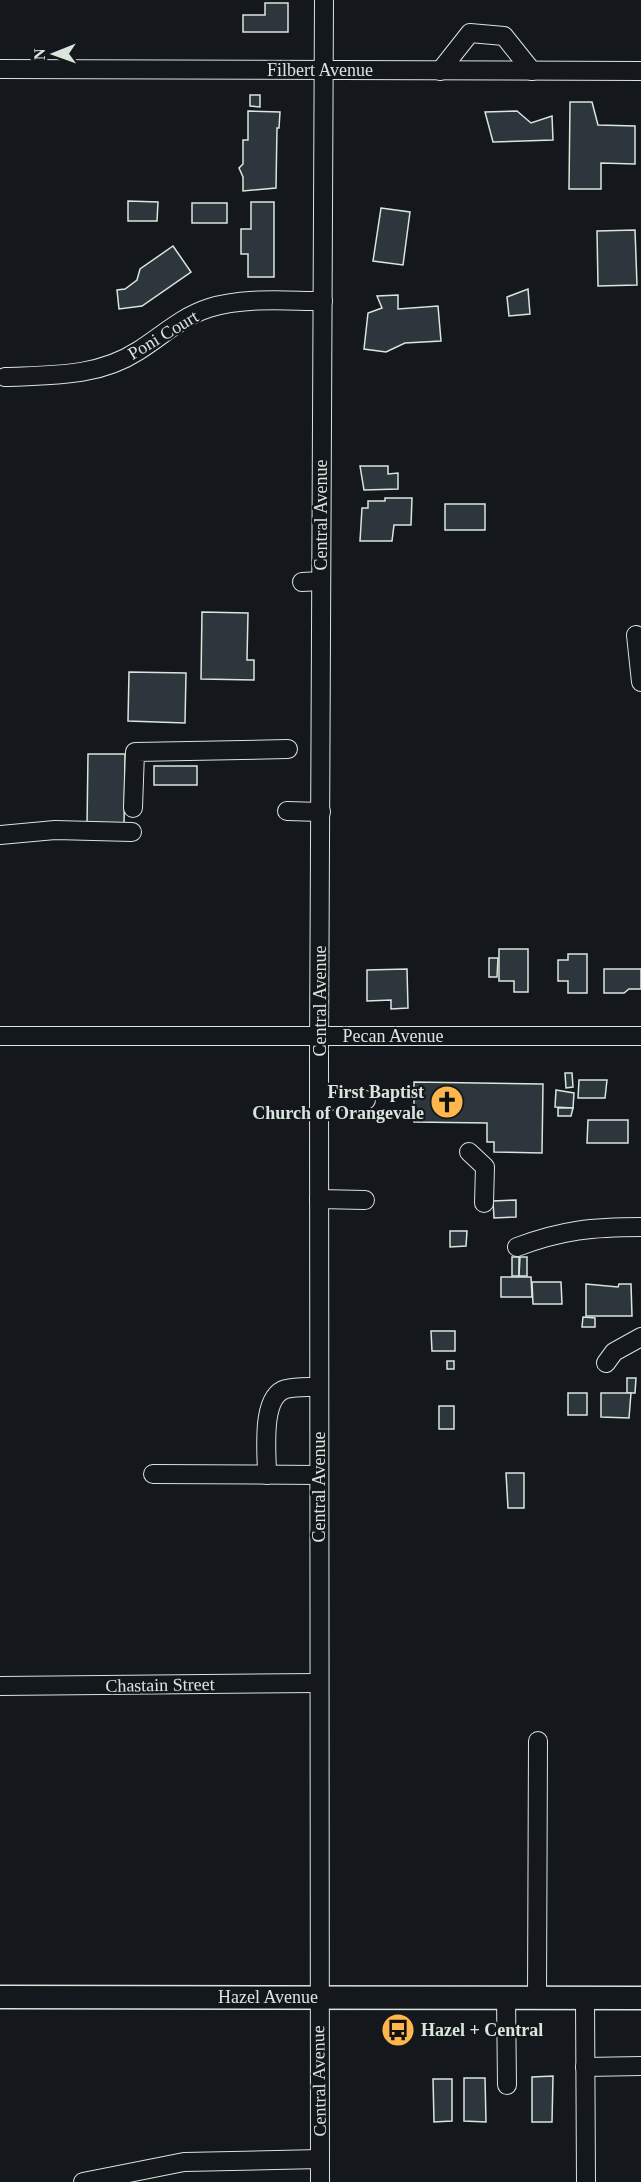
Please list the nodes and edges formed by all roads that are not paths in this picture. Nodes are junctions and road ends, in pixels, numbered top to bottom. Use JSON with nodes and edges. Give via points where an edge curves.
{"nodes":[{"id":1,"x":324,"y":0,"type":"edge"},
{"id":2,"x":0,"y":69,"type":"edge"},
{"id":3,"x":323,"y":70,"type":"junction"},
{"id":4,"x":440,"y":70,"type":"junction"},
{"id":5,"x":532,"y":70,"type":"junction"},
{"id":6,"x":641,"y":70,"type":"edge"},
{"id":7,"x":323,"y":301,"type":"junction"},
{"id":8,"x":5,"y":377,"type":"dead end"},
{"id":9,"x":321,"y":581,"type":"junction"},
{"id":10,"x":302,"y":582,"type":"dead end"},
{"id":11,"x":636,"y":635,"type":"dead end"},
{"id":12,"x":641,"y":682,"type":"edge"},
{"id":13,"x":288,"y":749,"type":"dead end"},
{"id":14,"x":133,"y":808,"type":"dead end"},
{"id":15,"x":287,"y":811,"type":"dead end"},
{"id":16,"x":321,"y":812,"type":"junction"},
{"id":17,"x":132,"y":832,"type":"dead end"},
{"id":18,"x":0,"y":835,"type":"edge"},
{"id":19,"x":0,"y":1036,"type":"edge"},
{"id":20,"x":320,"y":1036,"type":"junction"},
{"id":21,"x":641,"y":1036,"type":"edge"},
{"id":22,"x":366,"y":1100,"type":"dead end"},
{"id":23,"x":319,"y":1101,"type":"junction"},
{"id":24,"x":469,"y":1152,"type":"dead end"},
{"id":25,"x":319,"y":1199,"type":"junction"},
{"id":26,"x":365,"y":1200,"type":"dead end"},
{"id":27,"x":484,"y":1203,"type":"dead end"},
{"id":28,"x":641,"y":1227,"type":"edge"},
{"id":29,"x":517,"y":1247,"type":"dead end"},
{"id":30,"x":641,"y":1337,"type":"edge"},
{"id":31,"x":606,"y":1363,"type":"dead end"},
{"id":32,"x":319,"y":1387,"type":"junction"},
{"id":33,"x":153,"y":1474,"type":"dead end"},
{"id":34,"x":267,"y":1475,"type":"junction"},
{"id":35,"x":319,"y":1475,"type":"junction"},
{"id":36,"x":319,"y":1683,"type":"junction"},
{"id":37,"x":0,"y":1686,"type":"edge"},
{"id":38,"x":538,"y":1741,"type":"dead end"},
{"id":39,"x":0,"y":1997,"type":"edge"},
{"id":40,"x":319,"y":1997,"type":"junction"},
{"id":41,"x":506,"y":1997,"type":"junction"},
{"id":42,"x":537,"y":1997,"type":"junction"},
{"id":43,"x":585,"y":1998,"type":"junction"},
{"id":44,"x":641,"y":1998,"type":"edge"},
{"id":45,"x":641,"y":2066,"type":"edge"},
{"id":46,"x":585,"y":2067,"type":"junction"},
{"id":47,"x":507,"y":2085,"type":"dead end"},
{"id":48,"x":320,"y":2159,"type":"junction"},
{"id":49,"x":83,"y":2182,"type":"edge"},
{"id":50,"x":320,"y":2182,"type":"edge"},
{"id":51,"x":586,"y":2182,"type":"edge"}],
"edges":[{"from":1,"to":3,"type":"street","name":"Central Avenue"},
{"from":2,"to":3,"type":"street","name":"Filbert Avenue"},
{"from":3,"to":4,"type":"street","name":"Filbert Avenue"},
{"from":3,"to":7,"type":"street","name":"Central Avenue"},
{"from":4,"to":5,"type":"street","name":"Filbert Avenue"},
{"from":4,"to":5,"type":"street","via":[[470,33],[504,36]]},
{"from":5,"to":6,"type":"street","name":"Filbert Avenue"},
{"from":7,"to":8,"type":"street","name":"Poni Court","via":[[221,305],[185,318],[139,351],[99,369],[78,374]]},
{"from":7,"to":9,"type":"street","name":"Central Avenue"},
{"from":9,"to":10,"type":"street"},
{"from":9,"to":16,"type":"street","name":"Central Avenue"},
{"from":11,"to":12,"type":"street"},
{"from":13,"to":14,"type":"street","via":[[135,752]]},
{"from":15,"to":16,"type":"street"},
{"from":16,"to":20,"type":"street","name":"Central Avenue"},
{"from":17,"to":18,"type":"street","via":[[55,830]]},
{"from":19,"to":20,"type":"street","name":"Pecan Avenue"},
{"from":20,"to":21,"type":"street","name":"Pecan Avenue"},
{"from":20,"to":23,"type":"street","name":"Central Avenue"},
{"from":22,"to":23,"type":"street"},
{"from":23,"to":25,"type":"street","name":"Central Avenue"},
{"from":24,"to":27,"type":"street","via":[[484,1167]]},
{"from":25,"to":26,"type":"street"},
{"from":25,"to":32,"type":"street","name":"Central Avenue"},
{"from":28,"to":29,"type":"street","via":[[553,1233]]},
{"from":30,"to":31,"type":"street","via":[[614,1352]]},
{"from":32,"to":34,"type":"street","via":[[285,1389],[275,1397],[267,1414]]},
{"from":32,"to":35,"type":"street","name":"Central Avenue"},
{"from":33,"to":34,"type":"street"},
{"from":34,"to":35,"type":"street"},
{"from":35,"to":36,"type":"street","name":"Central Avenue"},
{"from":36,"to":37,"type":"street","name":"Chastain Street"},
{"from":36,"to":40,"type":"street","name":"Central Avenue"},
{"from":38,"to":42,"type":"street"},
{"from":39,"to":40,"type":"main road","name":"Hazel Avenue"},
{"from":40,"to":41,"type":"main road","name":"Hazel Avenue"},
{"from":40,"to":48,"type":"street","name":"Central Avenue"},
{"from":41,"to":42,"type":"main road","name":"Hazel Avenue"},
{"from":41,"to":47,"type":"street"},
{"from":42,"to":43,"type":"main road","name":"Hazel Avenue"},
{"from":43,"to":44,"type":"main road","name":"Hazel Avenue"},
{"from":43,"to":46,"type":"street"},
{"from":45,"to":46,"type":"street"},
{"from":46,"to":51,"type":"street"},
{"from":48,"to":49,"type":"street","via":[[184,2162]]},
{"from":48,"to":50,"type":"street","name":"Central Avenue"}]}
